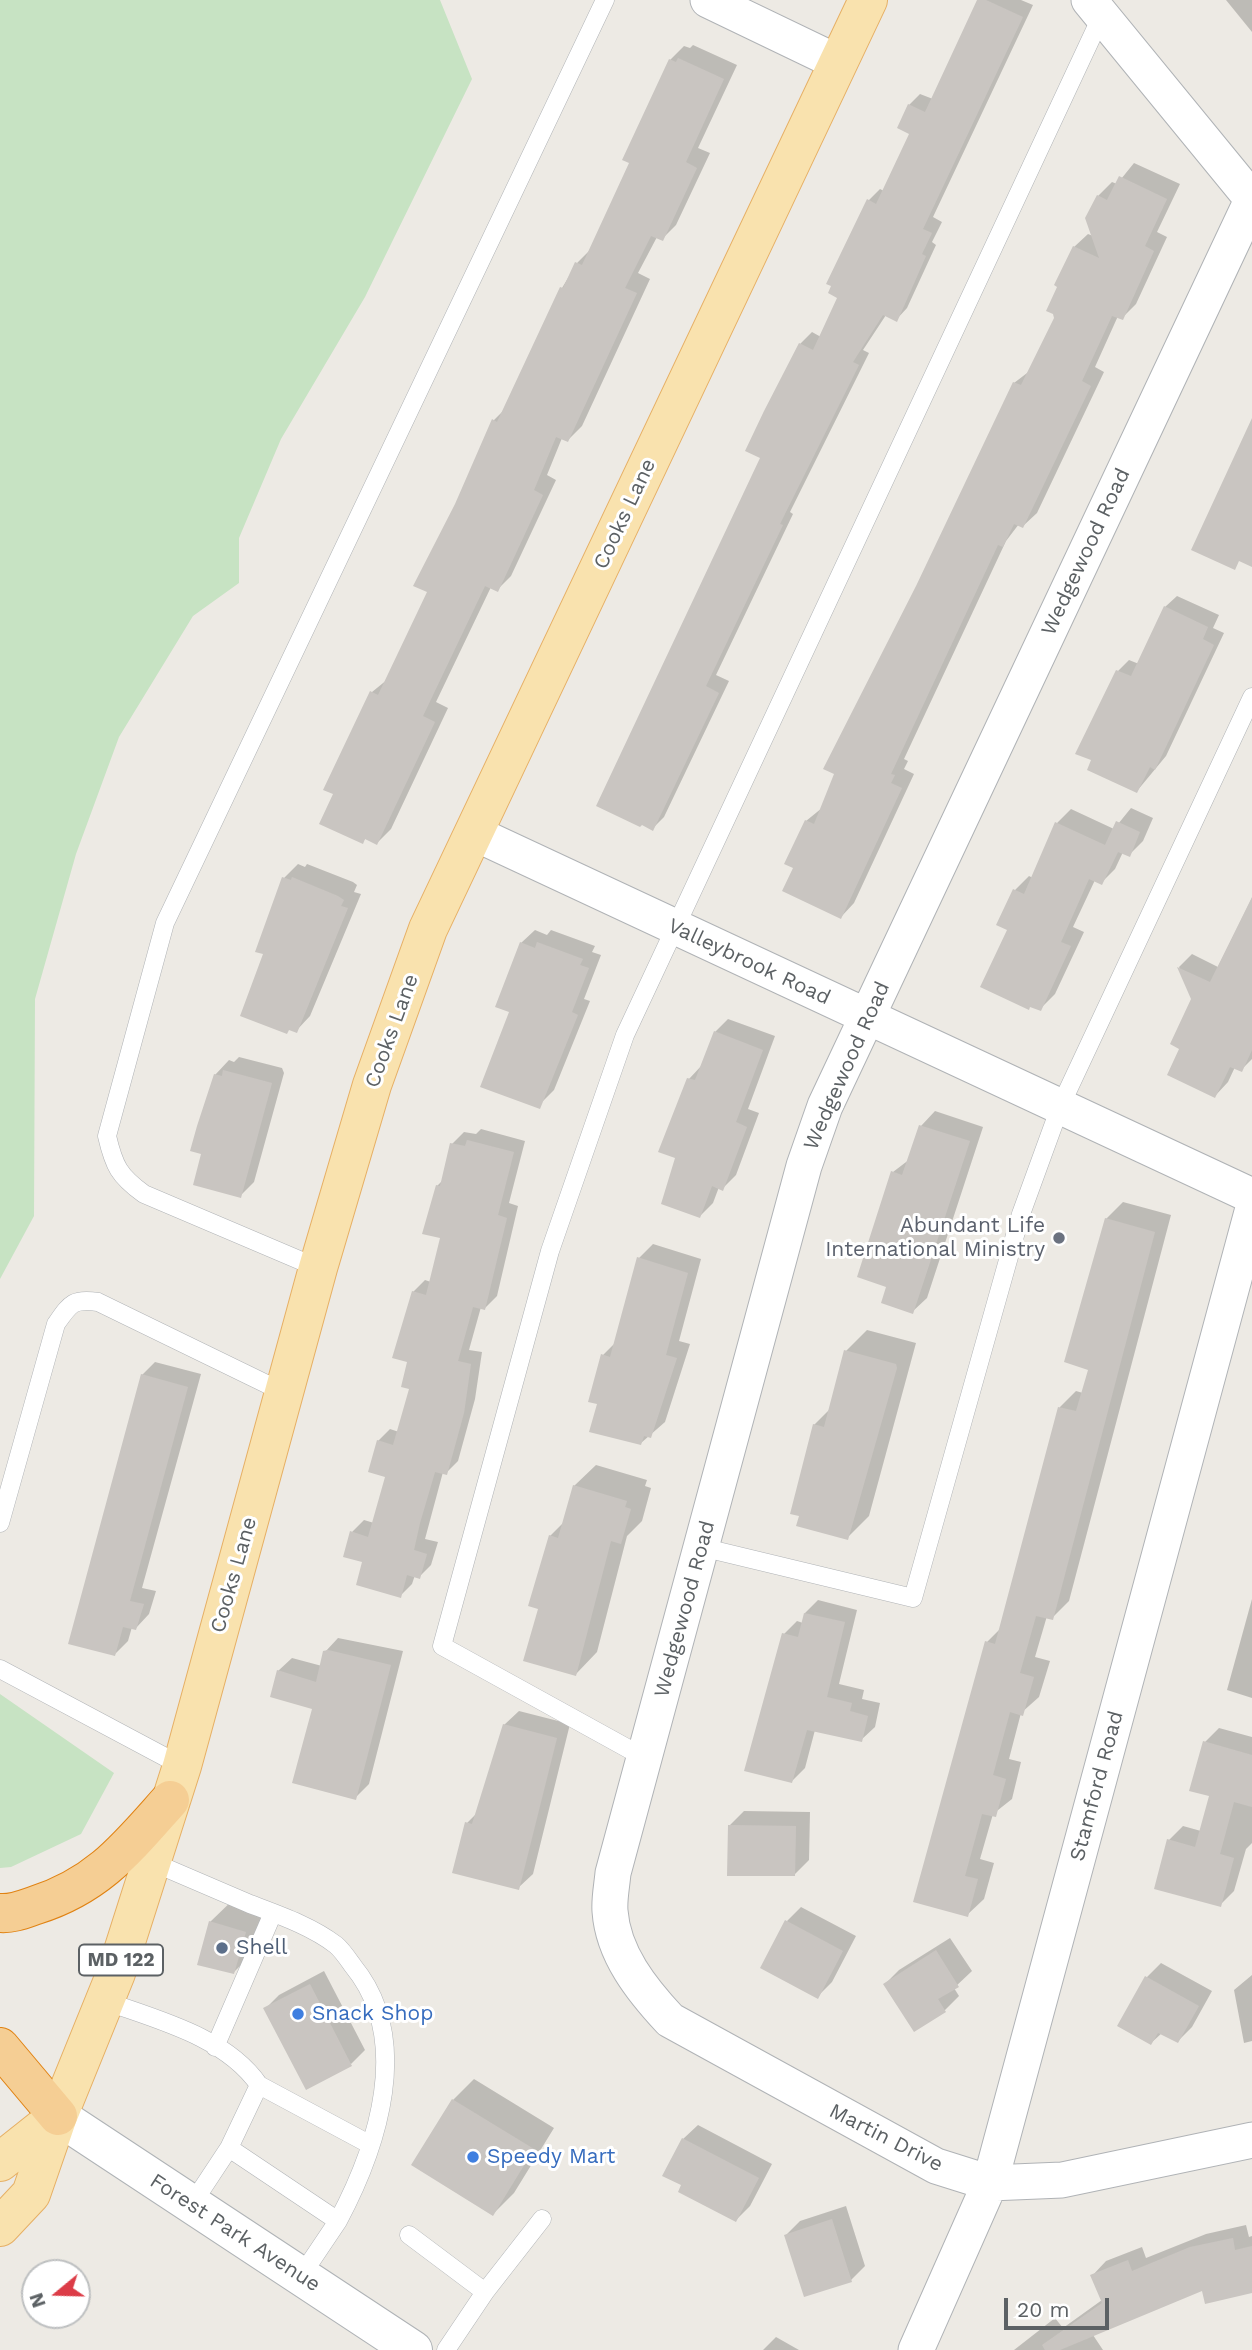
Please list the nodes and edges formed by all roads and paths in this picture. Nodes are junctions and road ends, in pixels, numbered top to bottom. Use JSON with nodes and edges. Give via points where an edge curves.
{"nodes":[{"id":1,"x":605,"y":0,"type":"edge"},
{"id":2,"x":708,"y":0,"type":"edge"},
{"id":3,"x":868,"y":0,"type":"edge"},
{"id":4,"x":1100,"y":5,"type":"edge"},
{"id":5,"x":839,"y":63,"type":"junction"},
{"id":6,"x":1252,"y":199,"type":"edge"},
{"id":7,"x":1252,"y":696,"type":"edge"},
{"id":8,"x":474,"y":833,"type":"junction"},
{"id":9,"x":673,"y":926,"type":"junction"},
{"id":10,"x":867,"y":1017,"type":"junction"},
{"id":11,"x":1060,"y":1107,"type":"junction"},
{"id":12,"x":1252,"y":1196,"type":"edge"},
{"id":13,"x":1252,"y":1212,"type":"edge"},
{"id":14,"x":318,"y":1268,"type":"junction"},
{"id":15,"x":285,"y":1392,"type":"junction"},
{"id":16,"x":0,"y":1523,"type":"edge"},
{"id":17,"x":701,"y":1547,"type":"junction"},
{"id":18,"x":0,"y":1669,"type":"edge"},
{"id":19,"x":645,"y":1758,"type":"junction"},
{"id":20,"x":176,"y":1783,"type":"junction"},
{"id":21,"x":152,"y":1861,"type":"junction"},
{"id":22,"x":0,"y":1913,"type":"edge"},
{"id":23,"x":273,"y":1913,"type":"junction"},
{"id":24,"x":105,"y":2001,"type":"junction"},
{"id":25,"x":699,"y":2039,"type":"joint"},
{"id":26,"x":0,"y":2047,"type":"edge"},
{"id":27,"x":215,"y":2047,"type":"junction"},
{"id":28,"x":259,"y":2085,"type":"junction"},
{"id":29,"x":58,"y":2116,"type":"junction"},
{"id":30,"x":1252,"y":2140,"type":"edge"},
{"id":31,"x":369,"y":2144,"type":"junction"},
{"id":32,"x":229,"y":2148,"type":"junction"},
{"id":33,"x":0,"y":2162,"type":"edge"},
{"id":34,"x":990,"y":2183,"type":"junction"},
{"id":35,"x":192,"y":2204,"type":"junction"},
{"id":36,"x":542,"y":2219,"type":"dead end"},
{"id":37,"x":338,"y":2221,"type":"junction"},
{"id":38,"x":0,"y":2227,"type":"edge"},
{"id":39,"x":409,"y":2235,"type":"dead end"},
{"id":40,"x":301,"y":2276,"type":"junction"},
{"id":41,"x":485,"y":2292,"type":"junction"},
{"id":42,"x":413,"y":2350,"type":"edge"},
{"id":43,"x":446,"y":2350,"type":"edge"},
{"id":44,"x":916,"y":2350,"type":"edge"}],
"edges":[{"from":1,"to":14,"type":"lane","via":[[170,911],[107,1136],[122,1178],[144,1194]]},
{"from":2,"to":5,"type":"street"},
{"from":3,"to":5,"type":"main road","name":"Cooks Lane"},
{"from":4,"to":6,"type":"street"},
{"from":4,"to":9,"type":"lane"},
{"from":5,"to":8,"type":"main road","name":"Cooks Lane"},
{"from":6,"to":10,"type":"street","name":"Wedgewood Road"},
{"from":7,"to":11,"type":"lane"},
{"from":8,"to":9,"type":"street","name":"Valleybrook Road"},
{"from":8,"to":14,"type":"main road","name":"Cooks Lane","via":[[428,929],[372,1085]]},
{"from":9,"to":10,"type":"street","name":"Valleybrook Road"},
{"from":9,"to":19,"type":"lane","via":[[625,1035],[550,1251],[442,1646]]},
{"from":10,"to":11,"type":"street","name":"Valleybrook Road"},
{"from":10,"to":17,"type":"street","name":"Wedgewood Road","via":[[825,1107],[804,1166]]},
{"from":11,"to":12,"type":"street","name":"Valleybrook Road"},
{"from":11,"to":17,"type":"lane","via":[[1021,1214],[913,1598]]},
{"from":13,"to":34,"type":"street","name":"Stamford Road"},
{"from":14,"to":15,"type":"main road","name":"Cooks Lane"},
{"from":15,"to":16,"type":"lane","via":[[98,1302],[82,1300],[69,1306],[57,1324]]},
{"from":15,"to":20,"type":"main road","name":"Cooks Lane","number":"MD 122"},
{"from":17,"to":19,"type":"street","name":"Wedgewood Road"},
{"from":18,"to":20,"type":"lane"},
{"from":19,"to":25,"type":"street","name":"Wedgewood Road","via":[[613,1873],[610,1911],[629,1970],[670,2020]]},
{"from":20,"to":21,"type":"main road","name":"Cooks Lane","number":"MD 122"},
{"from":20,"to":22,"type":"highway","via":[[124,1852],[86,1884],[47,1901]]},
{"from":21,"to":23,"type":"lane"},
{"from":21,"to":24,"type":"main road","name":"Cooks Lane","number":"MD 122"},
{"from":23,"to":27,"type":"lane"},
{"from":23,"to":31,"type":"lane","via":[[337,1946],[368,1984],[385,2039],[386,2071]]},
{"from":24,"to":27,"type":"lane"},
{"from":24,"to":29,"type":"main road","name":"Cooks Lane","number":"MD 122"},
{"from":25,"to":34,"type":"street","name":"Martin Drive","via":[[936,2166]]},
{"from":26,"to":29,"type":"highway"},
{"from":27,"to":28,"type":"lane","via":[[246,2066]]},
{"from":28,"to":31,"type":"lane"},
{"from":28,"to":32,"type":"lane"},
{"from":29,"to":33,"type":"main road","number":"MD 122"},
{"from":29,"to":35,"type":"street","name":"Forest Park Avenue"},
{"from":29,"to":38,"type":"main road","number":"MD 122","via":[[31,2194]]},
{"from":30,"to":34,"type":"street","name":"Martin Drive","via":[[1062,2180]]},
{"from":31,"to":37,"type":"lane"},
{"from":32,"to":35,"type":"lane"},
{"from":32,"to":37,"type":"lane"},
{"from":34,"to":44,"type":"street","name":"Stamford Road"},
{"from":35,"to":40,"type":"street","name":"Forest Park Avenue"},
{"from":36,"to":41,"type":"lane"},
{"from":37,"to":40,"type":"lane"},
{"from":39,"to":41,"type":"lane"},
{"from":40,"to":42,"type":"street","name":"Forest Park Avenue"},
{"from":41,"to":43,"type":"lane"}]}
